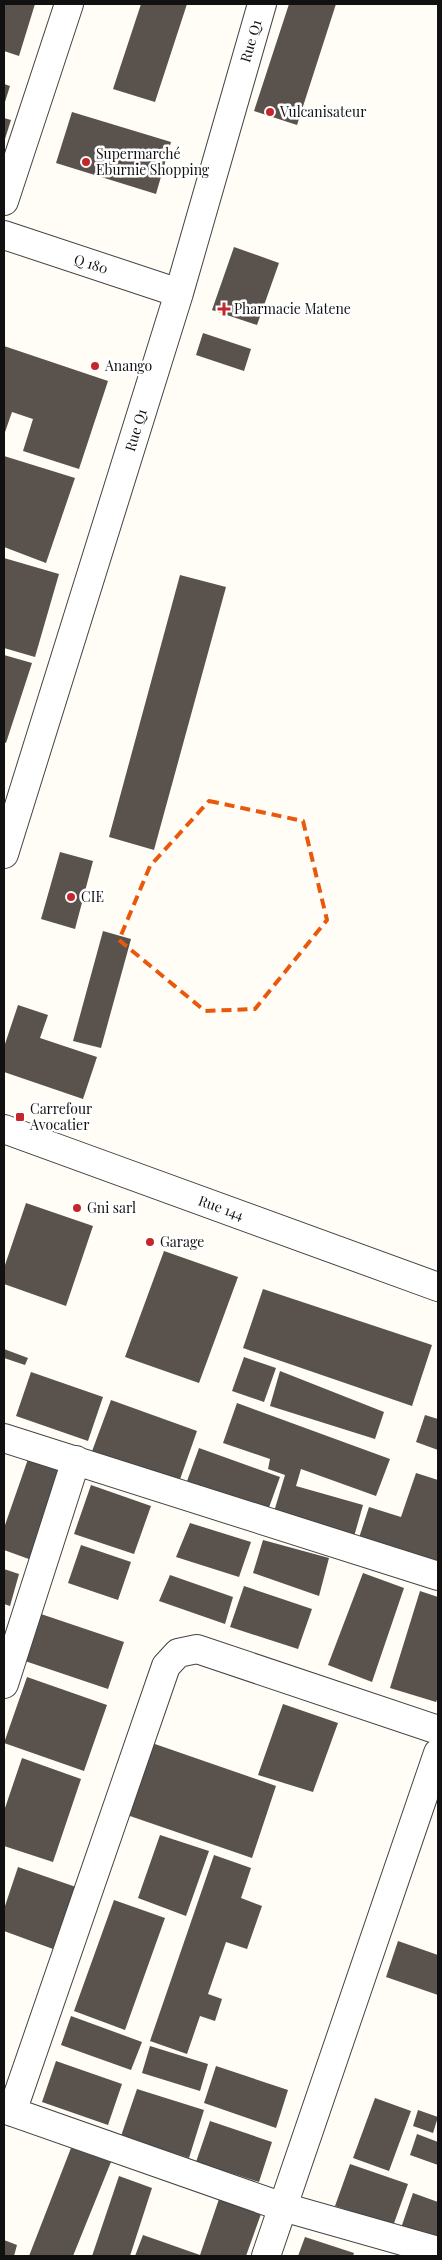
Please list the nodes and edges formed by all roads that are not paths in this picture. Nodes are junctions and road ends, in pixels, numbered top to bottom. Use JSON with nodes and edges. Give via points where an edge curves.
{"nodes":[{"id":1,"x":69,"y":4,"type":"edge"},
{"id":2,"x":262,"y":4,"type":"edge"},
{"id":3,"x":4,"y":201,"type":"edge"},
{"id":4,"x":4,"y":236,"type":"edge"},
{"id":5,"x":179,"y":293,"type":"junction"},
{"id":6,"x":4,"y":854,"type":"edge"},
{"id":7,"x":4,"y":1129,"type":"edge"},
{"id":8,"x":438,"y":1286,"type":"edge"},
{"id":9,"x":4,"y":1438,"type":"edge"},
{"id":10,"x":76,"y":1460,"type":"junction"},
{"id":11,"x":438,"y":1576,"type":"edge"},
{"id":12,"x":4,"y":1684,"type":"edge"},
{"id":13,"x":438,"y":1730,"type":"edge"},
{"id":14,"x":438,"y":1753,"type":"edge"},
{"id":15,"x":8,"y":2111,"type":"edge"},
{"id":16,"x":283,"y":2207,"type":"junction"},
{"id":17,"x":438,"y":2251,"type":"edge"},
{"id":18,"x":266,"y":2256,"type":"edge"}],
"edges":[{"from":1,"to":3,"type":"street"},
{"from":2,"to":5,"type":"street","name":"Rue Q1"},
{"from":4,"to":5,"type":"street","name":"Q 180"},
{"from":5,"to":6,"type":"street","name":"Rue Q1"},
{"from":7,"to":8,"type":"street","name":"Rue 144"},
{"from":9,"to":10,"type":"street"},
{"from":10,"to":11,"type":"street"},
{"from":10,"to":12,"type":"street"},
{"from":13,"to":15,"type":"street","via":[[197,1649],[178,1653],[166,1666]]},
{"from":14,"to":16,"type":"street"},
{"from":15,"to":16,"type":"street"},
{"from":16,"to":17,"type":"street"},
{"from":16,"to":18,"type":"street"}]}
